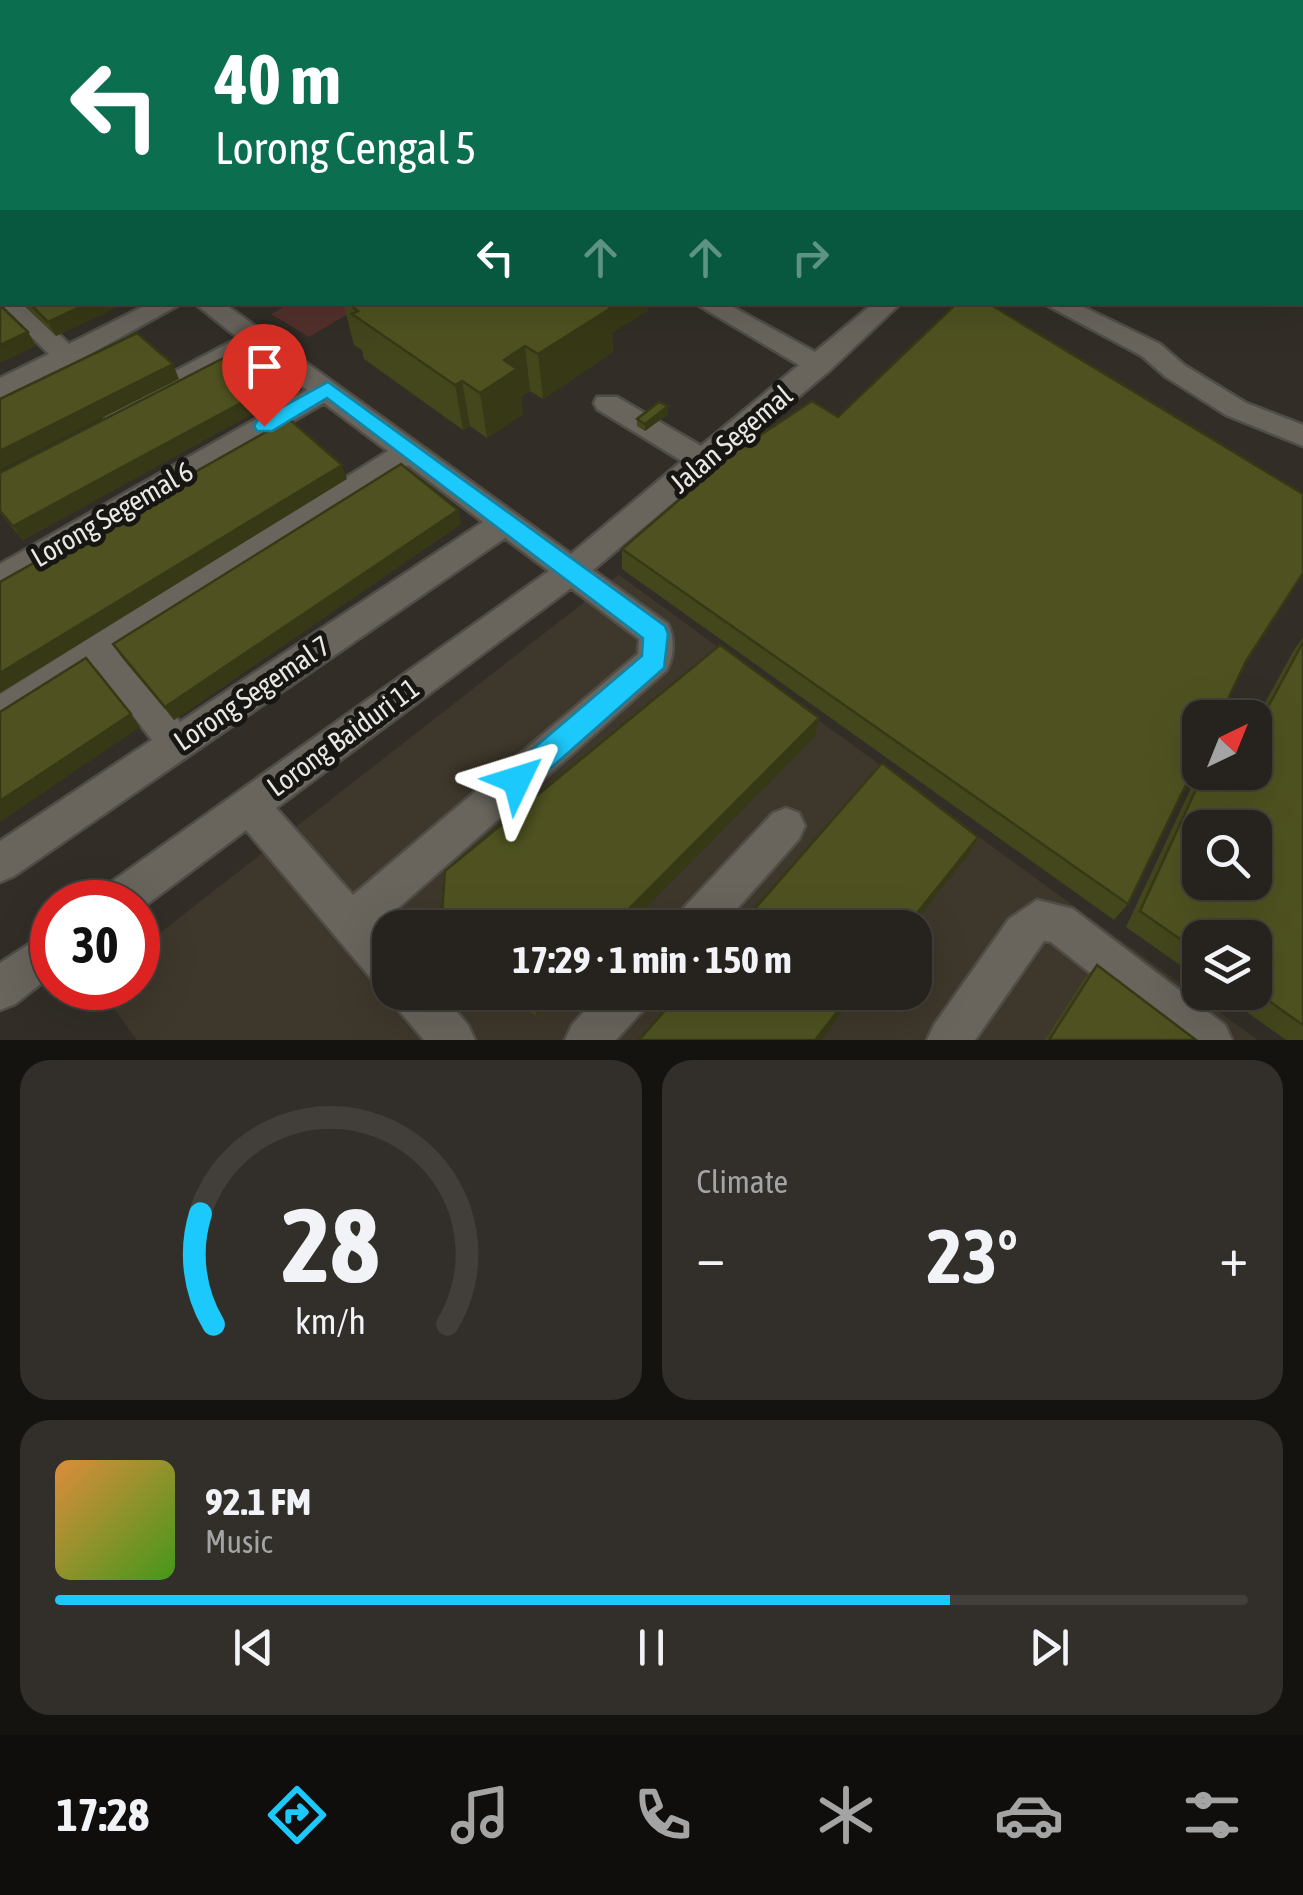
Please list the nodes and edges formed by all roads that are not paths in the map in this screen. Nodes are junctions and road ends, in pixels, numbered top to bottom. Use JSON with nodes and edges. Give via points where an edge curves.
{"nodes":[{"id":1,"x":13,"y":305,"type":"edge"},
{"id":2,"x":166,"y":305,"type":"edge"},
{"id":3,"x":209,"y":305,"type":"edge"},
{"id":4,"x":711,"y":305,"type":"edge"},
{"id":5,"x":887,"y":305,"type":"edge"},
{"id":6,"x":1059,"y":305,"type":"edge"},
{"id":7,"x":258,"y":338,"type":"junction"},
{"id":8,"x":67,"y":356,"type":"junction"},
{"id":9,"x":820,"y":364,"type":"junction"},
{"id":10,"x":0,"y":389,"type":"edge"},
{"id":11,"x":328,"y":389,"type":"junction"},
{"id":12,"x":615,"y":398,"type":"dead end"},
{"id":13,"x":86,"y":431,"type":"edge"},
{"id":14,"x":1303,"y":436,"type":"edge"},
{"id":15,"x":409,"y":450,"type":"junction"},
{"id":16,"x":712,"y":456,"type":"junction"},
{"id":17,"x":504,"y":523,"type":"junction"},
{"id":18,"x":3,"y":571,"type":"edge"},
{"id":19,"x":570,"y":572,"type":"junction"},
{"id":20,"x":99,"y":648,"type":"junction"},
{"id":21,"x":0,"y":712,"type":"edge"},
{"id":22,"x":176,"y":744,"type":"junction"},
{"id":23,"x":249,"y":805,"type":"junction"},
{"id":24,"x":786,"y":826,"type":"dead end"},
{"id":25,"x":0,"y":862,"type":"edge"},
{"id":26,"x":147,"y":880,"type":"edge"},
{"id":27,"x":709,"y":910,"type":"edge"},
{"id":28,"x":351,"y":923,"type":"junction"},
{"id":29,"x":372,"y":947,"type":"edge"},
{"id":30,"x":30,"y":966,"type":"edge"},
{"id":31,"x":0,"y":989,"type":"edge"},
{"id":32,"x":427,"y":1010,"type":"edge"},
{"id":33,"x":614,"y":1010,"type":"edge"},
{"id":34,"x":453,"y":1040,"type":"edge"},
{"id":35,"x":587,"y":1040,"type":"edge"},
{"id":36,"x":949,"y":1040,"type":"edge"},
{"id":37,"x":1210,"y":1040,"type":"edge"}],
"edges":[{"from":1,"to":8,"type":"street"},
{"from":2,"to":8,"type":"street"},
{"from":3,"to":7,"type":"street"},
{"from":4,"to":9,"type":"street"},
{"from":5,"to":9,"type":"street","name":"Jalan Segemal"},
{"from":6,"to":14,"type":"street","via":[[1150,350],[1236,409]]},
{"from":7,"to":11,"type":"street"},
{"from":7,"to":13,"type":"street"},
{"from":8,"to":10,"type":"street"},
{"from":9,"to":16,"type":"street","name":"Jalan Segemal"},
{"from":11,"to":15,"type":"street"},
{"from":11,"to":18,"type":"street","name":"Lorong Segemal 6"},
{"from":12,"to":16,"type":"street"},
{"from":15,"to":17,"type":"street"},
{"from":15,"to":20,"type":"street"},
{"from":16,"to":19,"type":"street","name":"Jalan Segemal"},
{"from":17,"to":19,"type":"street"},
{"from":17,"to":22,"type":"street","name":"Lorong Segemal 7"},
{"from":19,"to":23,"type":"street","name":"Lorong Baiduri 11"},
{"from":19,"to":28,"type":"street","via":[[656,634],[655,660]]},
{"from":20,"to":21,"type":"street"},
{"from":20,"to":22,"type":"street"},
{"from":22,"to":25,"type":"street","name":"Lorong Segemal 7"},
{"from":23,"to":26,"type":"street","name":"Lorong Baiduri 11"},
{"from":23,"to":28,"type":"street"},
{"from":24,"to":27,"type":"street"},
{"from":28,"to":29,"type":"street"},
{"from":30,"to":31,"type":"street"},
{"from":32,"to":34,"type":"street"},
{"from":33,"to":35,"type":"street"},
{"from":36,"to":37,"type":"street","via":[[1037,920],[1059,923]]}]}
